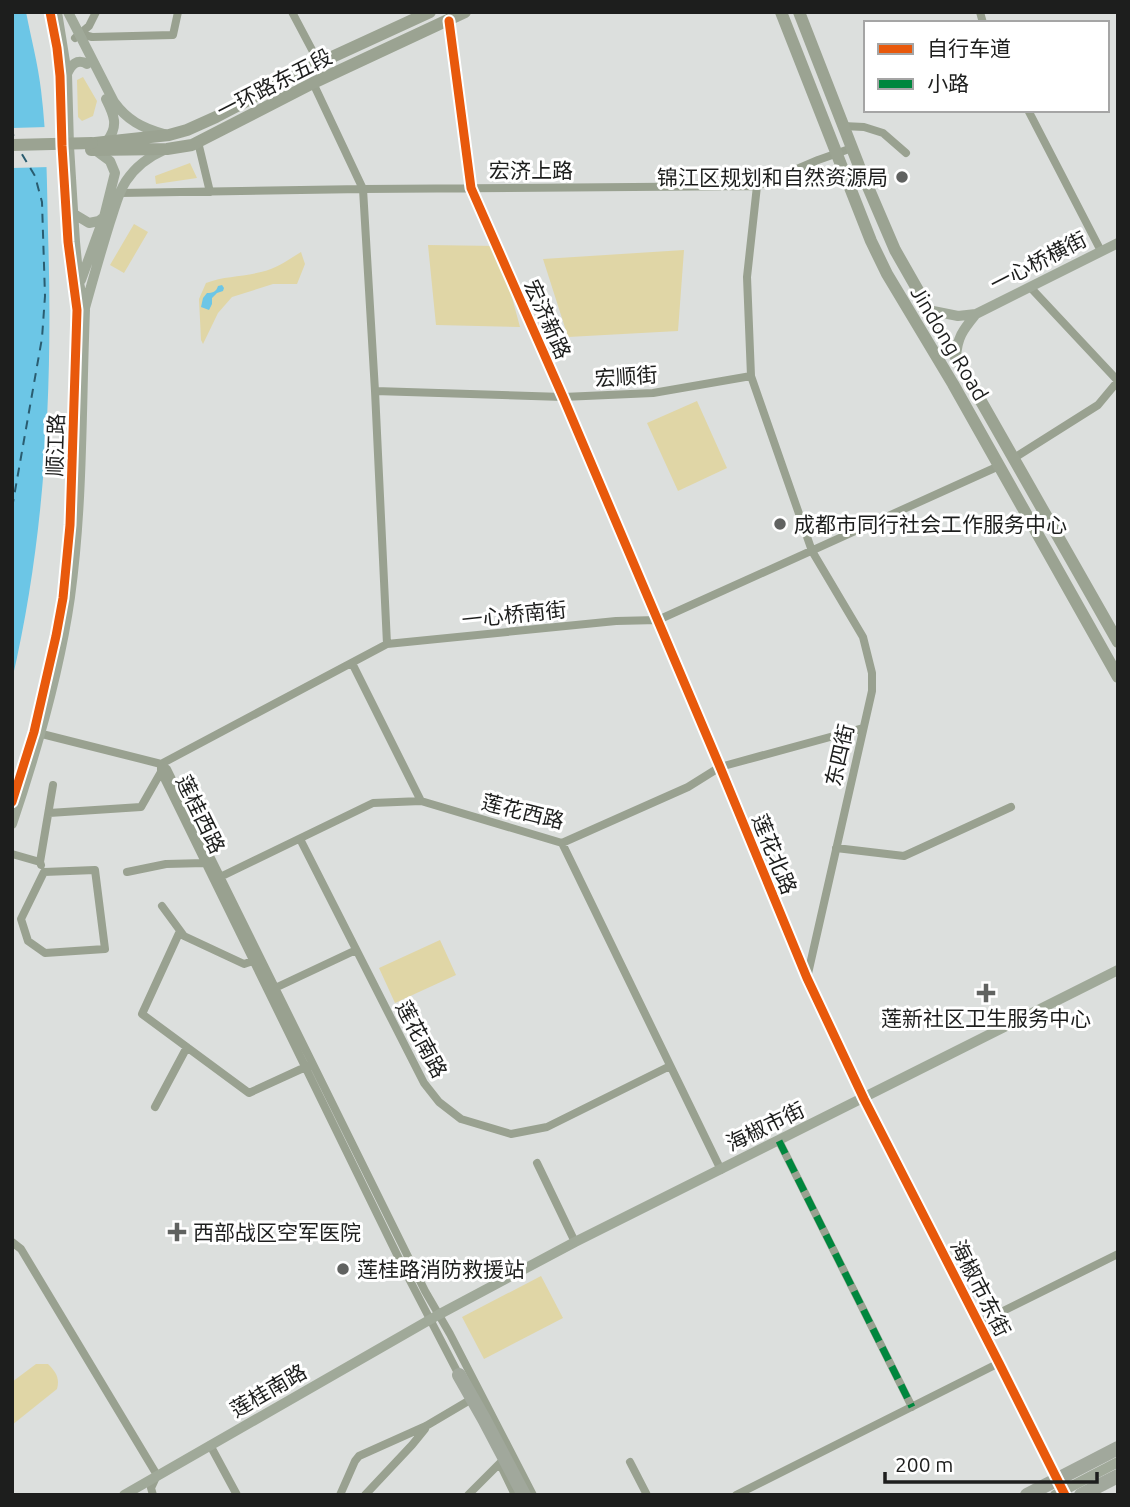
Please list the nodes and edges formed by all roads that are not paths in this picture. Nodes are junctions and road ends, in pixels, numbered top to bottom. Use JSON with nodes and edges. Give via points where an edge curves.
{"nodes":[{"id":1,"x":50,"y":12,"type":"edge"},
{"id":2,"x":96,"y":12,"type":"edge"},
{"id":3,"x":178,"y":12,"type":"edge"},
{"id":4,"x":292,"y":12,"type":"edge"},
{"id":5,"x":430,"y":12,"type":"edge"},
{"id":6,"x":465,"y":12,"type":"edge"},
{"id":7,"x":781,"y":12,"type":"edge"},
{"id":8,"x":799,"y":12,"type":"edge"},
{"id":9,"x":65,"y":14,"type":"edge"},
{"id":10,"x":449,"y":20,"type":"junction"},
{"id":11,"x":78,"y":36,"type":"junction"},
{"id":12,"x":319,"y":63,"type":"junction"},
{"id":13,"x":87,"y":64,"type":"junction"},
{"id":14,"x":64,"y":79,"type":"junction"},
{"id":15,"x":313,"y":83,"type":"junction"},
{"id":16,"x":1029,"y":112,"type":"edge"},
{"id":17,"x":843,"y":126,"type":"junction"},
{"id":18,"x":169,"y":135,"type":"junction"},
{"id":19,"x":107,"y":141,"type":"junction"},
{"id":20,"x":198,"y":142,"type":"junction"},
{"id":21,"x":12,"y":145,"type":"edge"},
{"id":22,"x":93,"y":147,"type":"junction"},
{"id":23,"x":852,"y":148,"type":"junction"},
{"id":24,"x":167,"y":149,"type":"junction"},
{"id":25,"x":12,"y":152,"type":"edge"},
{"id":26,"x":836,"y":153,"type":"junction"},
{"id":27,"x":906,"y":153,"type":"dead end"},
{"id":28,"x":757,"y":186,"type":"junction"},
{"id":29,"x":471,"y":188,"type":"junction"},
{"id":30,"x":363,"y":189,"type":"junction"},
{"id":31,"x":210,"y":192,"type":"junction"},
{"id":32,"x":120,"y":193,"type":"junction"},
{"id":33,"x":74,"y":214,"type":"junction"},
{"id":34,"x":104,"y":216,"type":"junction"},
{"id":35,"x":1118,"y":243,"type":"edge"},
{"id":36,"x":1101,"y":251,"type":"junction"},
{"id":37,"x":79,"y":284,"type":"junction"},
{"id":38,"x":1030,"y":287,"type":"junction"},
{"id":39,"x":920,"y":295,"type":"junction"},
{"id":40,"x":75,"y":299,"type":"junction"},
{"id":41,"x":905,"y":305,"type":"junction"},
{"id":42,"x":85,"y":310,"type":"junction"},
{"id":43,"x":928,"y":310,"type":"junction"},
{"id":44,"x":976,"y":314,"type":"junction"},
{"id":45,"x":956,"y":359,"type":"junction"},
{"id":46,"x":943,"y":367,"type":"junction"},
{"id":47,"x":751,"y":376,"type":"junction"},
{"id":48,"x":1118,"y":381,"type":"edge"},
{"id":49,"x":376,"y":391,"type":"junction"},
{"id":50,"x":563,"y":397,"type":"junction"},
{"id":51,"x":1014,"y":458,"type":"junction"},
{"id":52,"x":999,"y":466,"type":"junction"},
{"id":53,"x":812,"y":551,"type":"junction"},
{"id":54,"x":658,"y":621,"type":"junction"},
{"id":55,"x":1117,"y":639,"type":"edge"},
{"id":56,"x":387,"y":644,"type":"junction"},
{"id":57,"x":352,"y":663,"type":"junction"},
{"id":58,"x":1118,"y":677,"type":"edge"},
{"id":59,"x":863,"y":728,"type":"junction"},
{"id":60,"x":37,"y":733,"type":"junction"},
{"id":61,"x":720,"y":767,"type":"junction"},
{"id":62,"x":161,"y":768,"type":"junction"},
{"id":63,"x":53,"y":785,"type":"dead end"},
{"id":64,"x":421,"y":801,"type":"junction"},
{"id":65,"x":12,"y":802,"type":"edge"},
{"id":66,"x":1011,"y":807,"type":"dead end"},
{"id":67,"x":49,"y":813,"type":"junction"},
{"id":68,"x":12,"y":824,"type":"edge"},
{"id":69,"x":300,"y":839,"type":"junction"},
{"id":70,"x":562,"y":843,"type":"junction"},
{"id":71,"x":836,"y":848,"type":"junction"},
{"id":72,"x":12,"y":854,"type":"edge"},
{"id":73,"x":40,"y":862,"type":"junction"},
{"id":74,"x":205,"y":863,"type":"junction"},
{"id":75,"x":44,"y":872,"type":"junction"},
{"id":76,"x":127,"y":872,"type":"dead end"},
{"id":77,"x":217,"y":878,"type":"junction"},
{"id":78,"x":162,"y":906,"type":"dead end"},
{"id":79,"x":180,"y":931,"type":"junction"},
{"id":80,"x":356,"y":950,"type":"junction"},
{"id":81,"x":253,"y":961,"type":"junction"},
{"id":82,"x":1118,"y":970,"type":"edge"},
{"id":83,"x":807,"y":978,"type":"junction"},
{"id":84,"x":272,"y":989,"type":"junction"},
{"id":85,"x":187,"y":1047,"type":"junction"},
{"id":86,"x":309,"y":1066,"type":"junction"},
{"id":87,"x":670,"y":1066,"type":"junction"},
{"id":88,"x":864,"y":1099,"type":"junction"},
{"id":89,"x":155,"y":1107,"type":"dead end"},
{"id":90,"x":779,"y":1141,"type":"junction"},
{"id":91,"x":537,"y":1163,"type":"dead end"},
{"id":92,"x":721,"y":1170,"type":"junction"},
{"id":93,"x":12,"y":1242,"type":"edge"},
{"id":94,"x":575,"y":1242,"type":"junction"},
{"id":95,"x":1118,"y":1254,"type":"edge"},
{"id":96,"x":435,"y":1317,"type":"junction"},
{"id":97,"x":979,"y":1323,"type":"junction"},
{"id":98,"x":999,"y":1363,"type":"junction"},
{"id":99,"x":459,"y":1375,"type":"junction"},
{"id":100,"x":470,"y":1400,"type":"junction"},
{"id":101,"x":912,"y":1407,"type":"junction"},
{"id":102,"x":426,"y":1426,"type":"junction"},
{"id":103,"x":210,"y":1445,"type":"junction"},
{"id":104,"x":1118,"y":1448,"type":"edge"},
{"id":105,"x":1118,"y":1456,"type":"edge"},
{"id":106,"x":630,"y":1462,"type":"dead end"},
{"id":107,"x":1118,"y":1462,"type":"edge"},
{"id":108,"x":500,"y":1464,"type":"junction"},
{"id":109,"x":157,"y":1475,"type":"junction"},
{"id":110,"x":1118,"y":1476,"type":"edge"},
{"id":111,"x":1118,"y":1485,"type":"edge"},
{"id":112,"x":1061,"y":1493,"type":"edge"},
{"id":113,"x":124,"y":1495,"type":"edge"},
{"id":114,"x":153,"y":1495,"type":"edge"},
{"id":115,"x":237,"y":1495,"type":"edge"},
{"id":116,"x":340,"y":1495,"type":"edge"},
{"id":117,"x":365,"y":1495,"type":"edge"},
{"id":118,"x":468,"y":1495,"type":"edge"},
{"id":119,"x":515,"y":1495,"type":"edge"},
{"id":120,"x":524,"y":1495,"type":"edge"},
{"id":121,"x":533,"y":1495,"type":"edge"},
{"id":122,"x":647,"y":1495,"type":"edge"},
{"id":123,"x":736,"y":1495,"type":"edge"},
{"id":124,"x":1027,"y":1495,"type":"edge"},
{"id":125,"x":1041,"y":1495,"type":"edge"},
{"id":126,"x":1082,"y":1495,"type":"edge"},
{"id":127,"x":1094,"y":1495,"type":"edge"},
{"id":128,"x":1102,"y":1495,"type":"edge"}],
"edges":[{"from":1,"to":14,"type":"main road"},
{"from":2,"to":11,"type":"street"},
{"from":3,"to":11,"type":"street","via":[[173,36]]},
{"from":4,"to":12,"type":"street"},
{"from":5,"to":12,"type":"main road"},
{"from":6,"to":10,"type":"main road","name":"一环路东五段"},
{"from":7,"to":26,"type":"main road","name":"Jindong Road"},
{"from":8,"to":17,"type":"main road","name":"Jindong Road"},
{"from":9,"to":11,"type":"main road"},
{"from":9,"to":14,"type":"main road","name":"顺江路"},
{"from":10,"to":15,"type":"main road","name":"一环路东五段"},
{"from":10,"to":29,"type":"street","name":"宏济新路"},
{"from":11,"to":13,"type":"main road"},
{"from":11,"to":18,"type":"main road","via":[[120,110],[141,127]]},
{"from":12,"to":18,"type":"main road","via":[[195,127]]},
{"from":13,"to":14,"type":"main road","via":[[75,63]]},
{"from":13,"to":19,"type":"main road","via":[[112,113],[114,128]]},
{"from":14,"to":33,"type":"main road","name":"顺江路"},
{"from":14,"to":40,"type":"main road","name":"顺江路","via":[[62,146]]},
{"from":15,"to":20,"type":"main road","name":"一环路东五段"},
{"from":15,"to":30,"type":"street"},
{"from":16,"to":36,"type":"street"},
{"from":17,"to":23,"type":"main road","name":"Jindong Road"},
{"from":17,"to":27,"type":"street","via":[[883,133]]},
{"from":18,"to":19,"type":"main road"},
{"from":19,"to":22,"type":"main road"},
{"from":20,"to":24,"type":"main road","name":"一环路东五段"},
{"from":20,"to":31,"type":"street"},
{"from":21,"to":22,"type":"main road","bridge":true},
{"from":22,"to":24,"type":"main road","name":"一环路东五段"},
{"from":22,"to":25,"type":"main road"},
{"from":22,"to":34,"type":"main road","via":[[116,173]]},
{"from":23,"to":26,"type":"street","name":"宏济上路"},
{"from":23,"to":39,"type":"main road","name":"Jindong Road","via":[[890,239]]},
{"from":24,"to":32,"type":"main road","via":[[141,163]]},
{"from":26,"to":28,"type":"street","name":"宏济上路"},
{"from":26,"to":41,"type":"main road","name":"Jindong Road","via":[[871,241]]},
{"from":28,"to":29,"type":"street","name":"宏济上路"},
{"from":28,"to":47,"type":"street","name":"东四街","via":[[747,277]]},
{"from":29,"to":30,"type":"street","name":"宏济上路"},
{"from":29,"to":50,"type":"street","name":"宏济新路"},
{"from":30,"to":31,"type":"street","name":"宏济上路"},
{"from":30,"to":49,"type":"street"},
{"from":31,"to":32,"type":"street","name":"宏济上路"},
{"from":32,"to":42,"type":"main road"},
{"from":33,"to":34,"type":"main road","via":[[89,223]]},
{"from":33,"to":37,"type":"main road","name":"顺江路"},
{"from":34,"to":37,"type":"main road"},
{"from":35,"to":36,"type":"main road","name":"一心桥横街"},
{"from":36,"to":38,"type":"main road","name":"一心桥横街"},
{"from":37,"to":40,"type":"main road"},
{"from":37,"to":42,"type":"main road","name":"顺江路"},
{"from":38,"to":44,"type":"main road","name":"一心桥横街"},
{"from":38,"to":48,"type":"street"},
{"from":39,"to":41,"type":"main road"},
{"from":39,"to":43,"type":"main road","name":"Jindong Road"},
{"from":40,"to":60,"type":"main road","name":"顺江路","via":[[66,570]]},
{"from":41,"to":46,"type":"main road","name":"Jindong Road"},
{"from":42,"to":60,"type":"main road","name":"顺江路","via":[[73,570],[63,637]]},
{"from":43,"to":44,"type":"main road","name":"一心桥横街"},
{"from":43,"to":45,"type":"main road","name":"Jindong Road"},
{"from":44,"to":45,"type":"main road","name":"一心桥横街","via":[[961,333]]},
{"from":45,"to":46,"type":"main road"},
{"from":45,"to":51,"type":"main road","name":"Jindong Road"},
{"from":46,"to":52,"type":"main road","name":"Jindong Road"},
{"from":47,"to":50,"type":"street","name":"宏顺街","via":[[653,393]]},
{"from":47,"to":53,"type":"street","name":"东四街"},
{"from":48,"to":51,"type":"street","via":[[1098,405]]},
{"from":49,"to":50,"type":"street","name":"宏顺街"},
{"from":49,"to":56,"type":"street"},
{"from":50,"to":54,"type":"street","name":"宏济新路"},
{"from":51,"to":55,"type":"main road","name":"Jindong Road"},
{"from":52,"to":53,"type":"street","name":"一心桥南街"},
{"from":52,"to":58,"type":"main road","name":"Jindong Road"},
{"from":53,"to":54,"type":"street","name":"一心桥南街"},
{"from":53,"to":59,"type":"street","name":"东四街","via":[[863,637],[872,691]]},
{"from":54,"to":56,"type":"street","name":"一心桥南街","via":[[616,621]]},
{"from":54,"to":61,"type":"street","name":"莲花北路"},
{"from":56,"to":57,"type":"street","name":"一心桥南街"},
{"from":57,"to":62,"type":"street","name":"一心桥南街"},
{"from":57,"to":64,"type":"street"},
{"from":59,"to":61,"type":"street","name":"莲花西路"},
{"from":59,"to":71,"type":"street","name":"东四街"},
{"from":60,"to":62,"type":"street"},
{"from":60,"to":65,"type":"main road","name":"顺江路"},
{"from":60,"to":68,"type":"main road","name":"顺江路"},
{"from":61,"to":70,"type":"street","name":"莲花西路","via":[[688,788]]},
{"from":61,"to":83,"type":"street","name":"莲花北路"},
{"from":62,"to":67,"type":"street","via":[[141,807]]},
{"from":62,"to":74,"type":"street","name":"莲桂西路"},
{"from":62,"to":77,"type":"street","name":"莲桂西路","via":[[167,769]]},
{"from":63,"to":67,"type":"street"},
{"from":64,"to":69,"type":"street","name":"莲花西路","via":[[373,803]]},
{"from":64,"to":70,"type":"street","name":"莲花西路"},
{"from":66,"to":71,"type":"street","via":[[904,856]]},
{"from":67,"to":73,"type":"street"},
{"from":69,"to":77,"type":"street","name":"莲花西路"},
{"from":69,"to":80,"type":"street","name":"莲花南路"},
{"from":70,"to":87,"type":"street"},
{"from":71,"to":83,"type":"street","name":"东四街"},
{"from":72,"to":73,"type":"street"},
{"from":73,"to":75,"type":"street"},
{"from":74,"to":76,"type":"street"},
{"from":74,"to":77,"type":"street","name":"莲桂西路"},
{"from":75,"to":75,"type":"street","via":[[95,870],[105,949],[45,953],[28,941],[21,919]]},
{"from":77,"to":81,"type":"street","name":"莲桂西路"},
{"from":77,"to":84,"type":"street","name":"莲桂西路"},
{"from":78,"to":79,"type":"street"},
{"from":79,"to":81,"type":"street","via":[[244,964]]},
{"from":79,"to":85,"type":"street","via":[[142,1014]]},
{"from":80,"to":84,"type":"street"},
{"from":80,"to":87,"type":"street","name":"莲花南路","via":[[424,1083],[461,1119],[511,1134],[547,1127]]},
{"from":81,"to":84,"type":"street","name":"莲桂西路"},
{"from":82,"to":88,"type":"main road","name":"海椒市街"},
{"from":83,"to":88,"type":"street","name":"莲花北路"},
{"from":84,"to":86,"type":"street","name":"莲桂西路"},
{"from":85,"to":86,"type":"street","via":[[249,1093]]},
{"from":85,"to":89,"type":"street"},
{"from":86,"to":96,"type":"street","name":"莲桂西路"},
{"from":87,"to":92,"type":"street"},
{"from":88,"to":90,"type":"main road","name":"海椒市街"},
{"from":88,"to":97,"type":"street","name":"海椒市东街"},
{"from":90,"to":92,"type":"main road","name":"海椒市街"},
{"from":90,"to":101,"type":"street"},
{"from":91,"to":94,"type":"street"},
{"from":92,"to":94,"type":"main road","name":"海椒市街"},
{"from":93,"to":109,"type":"street","via":[[21,1249]]},
{"from":94,"to":96,"type":"main road","name":"海椒市街"},
{"from":95,"to":97,"type":"street"},
{"from":96,"to":99,"type":"street"},
{"from":96,"to":103,"type":"main road","name":"莲桂南路"},
{"from":96,"to":121,"type":"street","via":[[456,1346]]},
{"from":97,"to":98,"type":"street","name":"海椒市东街"},
{"from":98,"to":101,"type":"street"},
{"from":98,"to":112,"type":"street","name":"海椒市东街"},
{"from":99,"to":100,"type":"street"},
{"from":99,"to":120,"type":"highway"},
{"from":100,"to":102,"type":"street"},
{"from":100,"to":108,"type":"street"},
{"from":101,"to":123,"type":"street"},
{"from":102,"to":116,"type":"street","via":[[359,1455]]},
{"from":102,"to":117,"type":"street"},
{"from":103,"to":109,"type":"main road","name":"莲桂南路"},
{"from":103,"to":115,"type":"street"},
{"from":104,"to":124,"type":"highway","bridge":true},
{"from":105,"to":125,"type":"highway"},
{"from":106,"to":122,"type":"street"},
{"from":107,"to":112,"type":"main road"},
{"from":108,"to":118,"type":"street"},
{"from":108,"to":119,"type":"street"},
{"from":109,"to":113,"type":"main road","name":"莲桂南路"},
{"from":109,"to":114,"type":"street"},
{"from":110,"to":126,"type":"highway"},
{"from":111,"to":127,"type":"main road"},
{"from":111,"to":128,"type":"highway"}]}
